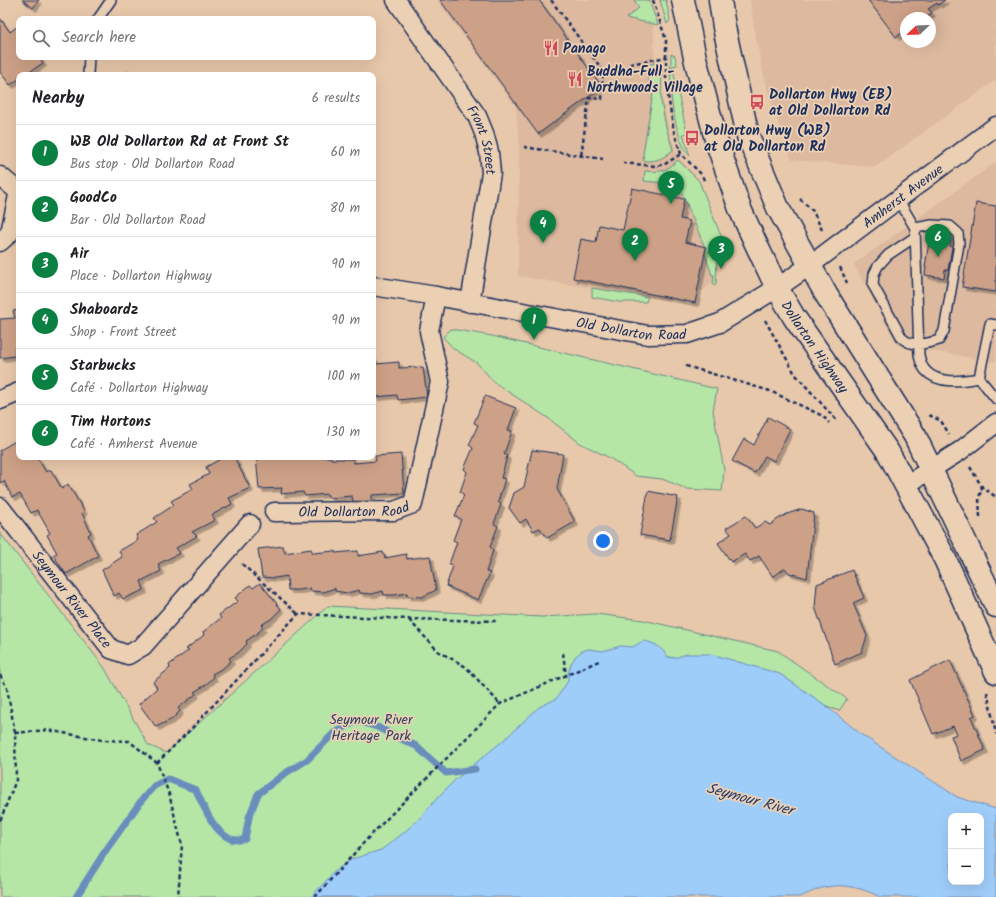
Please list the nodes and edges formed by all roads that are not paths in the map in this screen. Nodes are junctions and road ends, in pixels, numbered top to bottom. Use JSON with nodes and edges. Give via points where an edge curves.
{"nodes":[{"id":1,"x":111,"y":0,"type":"edge"},
{"id":2,"x":396,"y":0,"type":"edge"},
{"id":3,"x":683,"y":0,"type":"edge"},
{"id":4,"x":720,"y":0,"type":"edge"},
{"id":5,"x":100,"y":16,"type":"edge"},
{"id":6,"x":89,"y":60,"type":"edge"},
{"id":7,"x":88,"y":72,"type":"edge"},
{"id":8,"x":996,"y":126,"type":"edge"},
{"id":9,"x":0,"y":176,"type":"edge"},
{"id":10,"x":16,"y":189,"type":"edge"},
{"id":11,"x":898,"y":199,"type":"junction"},
{"id":12,"x":16,"y":206,"type":"edge"},
{"id":13,"x":915,"y":232,"type":"junction"},
{"id":14,"x":0,"y":242,"type":"edge"},
{"id":15,"x":809,"y":266,"type":"junction"},
{"id":16,"x":376,"y":286,"type":"edge"},
{"id":17,"x":777,"y":288,"type":"junction"},
{"id":18,"x":436,"y":296,"type":"junction"},
{"id":19,"x":470,"y":303,"type":"junction"},
{"id":20,"x":996,"y":325,"type":"edge"},
{"id":21,"x":918,"y":344,"type":"junction"},
{"id":22,"x":979,"y":378,"type":"junction"},
{"id":23,"x":16,"y":393,"type":"edge"},
{"id":24,"x":996,"y":399,"type":"edge"},
{"id":25,"x":0,"y":400,"type":"edge"},
{"id":26,"x":996,"y":423,"type":"edge"},
{"id":27,"x":932,"y":469,"type":"junction"},
{"id":28,"x":906,"y":485,"type":"junction"},
{"id":29,"x":0,"y":507,"type":"edge"},
{"id":30,"x":274,"y":512,"type":"dead end"},
{"id":31,"x":250,"y":524,"type":"dead end"},
{"id":32,"x":996,"y":606,"type":"edge"},
{"id":33,"x":996,"y":672,"type":"edge"}],
"edges":[{"from":1,"to":5,"type":"lane"},
{"from":2,"to":19,"type":"street","name":"Front Street","via":[[466,98],[484,132],[489,152],[491,173]]},
{"from":3,"to":17,"type":"main road","name":"Dollarton Highway","via":[[717,143],[740,209]]},
{"from":4,"to":15,"type":"main road","via":[[748,136],[778,208]]},
{"from":6,"to":7,"type":"lane"},
{"from":8,"to":11,"type":"street","name":"Amherst Avenue"},
{"from":9,"to":10,"type":"street"},
{"from":11,"to":13,"type":"lane"},
{"from":11,"to":15,"type":"street","name":"Amherst Avenue"},
{"from":12,"to":14,"type":"street","via":[[9,234]]},
{"from":13,"to":21,"type":"lane"},
{"from":13,"to":21,"type":"lane","via":[[878,266],[873,285],[902,338],[906,342]]},
{"from":13,"to":21,"type":"lane","via":[[932,225],[950,226],[958,234],[959,244],[944,331],[939,340]]},
{"from":15,"to":17,"type":"street","name":"Old Dollarton Road"},
{"from":15,"to":27,"type":"main road","via":[[915,436]]},
{"from":16,"to":18,"type":"street","name":"Old Dollarton Road"},
{"from":17,"to":19,"type":"street","name":"Old Dollarton Road","via":[[720,323],[687,334],[648,335]]},
{"from":17,"to":28,"type":"main road","name":"Dollarton Highway","via":[[794,317],[883,444]]},
{"from":18,"to":19,"type":"street","name":"Old Dollarton Road"},
{"from":18,"to":30,"type":"street","name":"Old Dollarton Road","via":[[429,331],[440,382],[413,504],[394,511]]},
{"from":20,"to":22,"type":"lane","via":[[990,324]]},
{"from":21,"to":22,"type":"lane","via":[[918,355],[922,364],[935,378],[955,382]]},
{"from":22,"to":24,"type":"lane"},
{"from":23,"to":25,"type":"street"},
{"from":26,"to":27,"type":"street"},
{"from":27,"to":28,"type":"street"},
{"from":27,"to":32,"type":"main road"},
{"from":28,"to":33,"type":"main road","name":"Dollarton Highway","via":[[945,559]]},
{"from":29,"to":31,"type":"street","name":"Seymour River Place","via":[[111,649],[128,654],[143,646]]}]}
